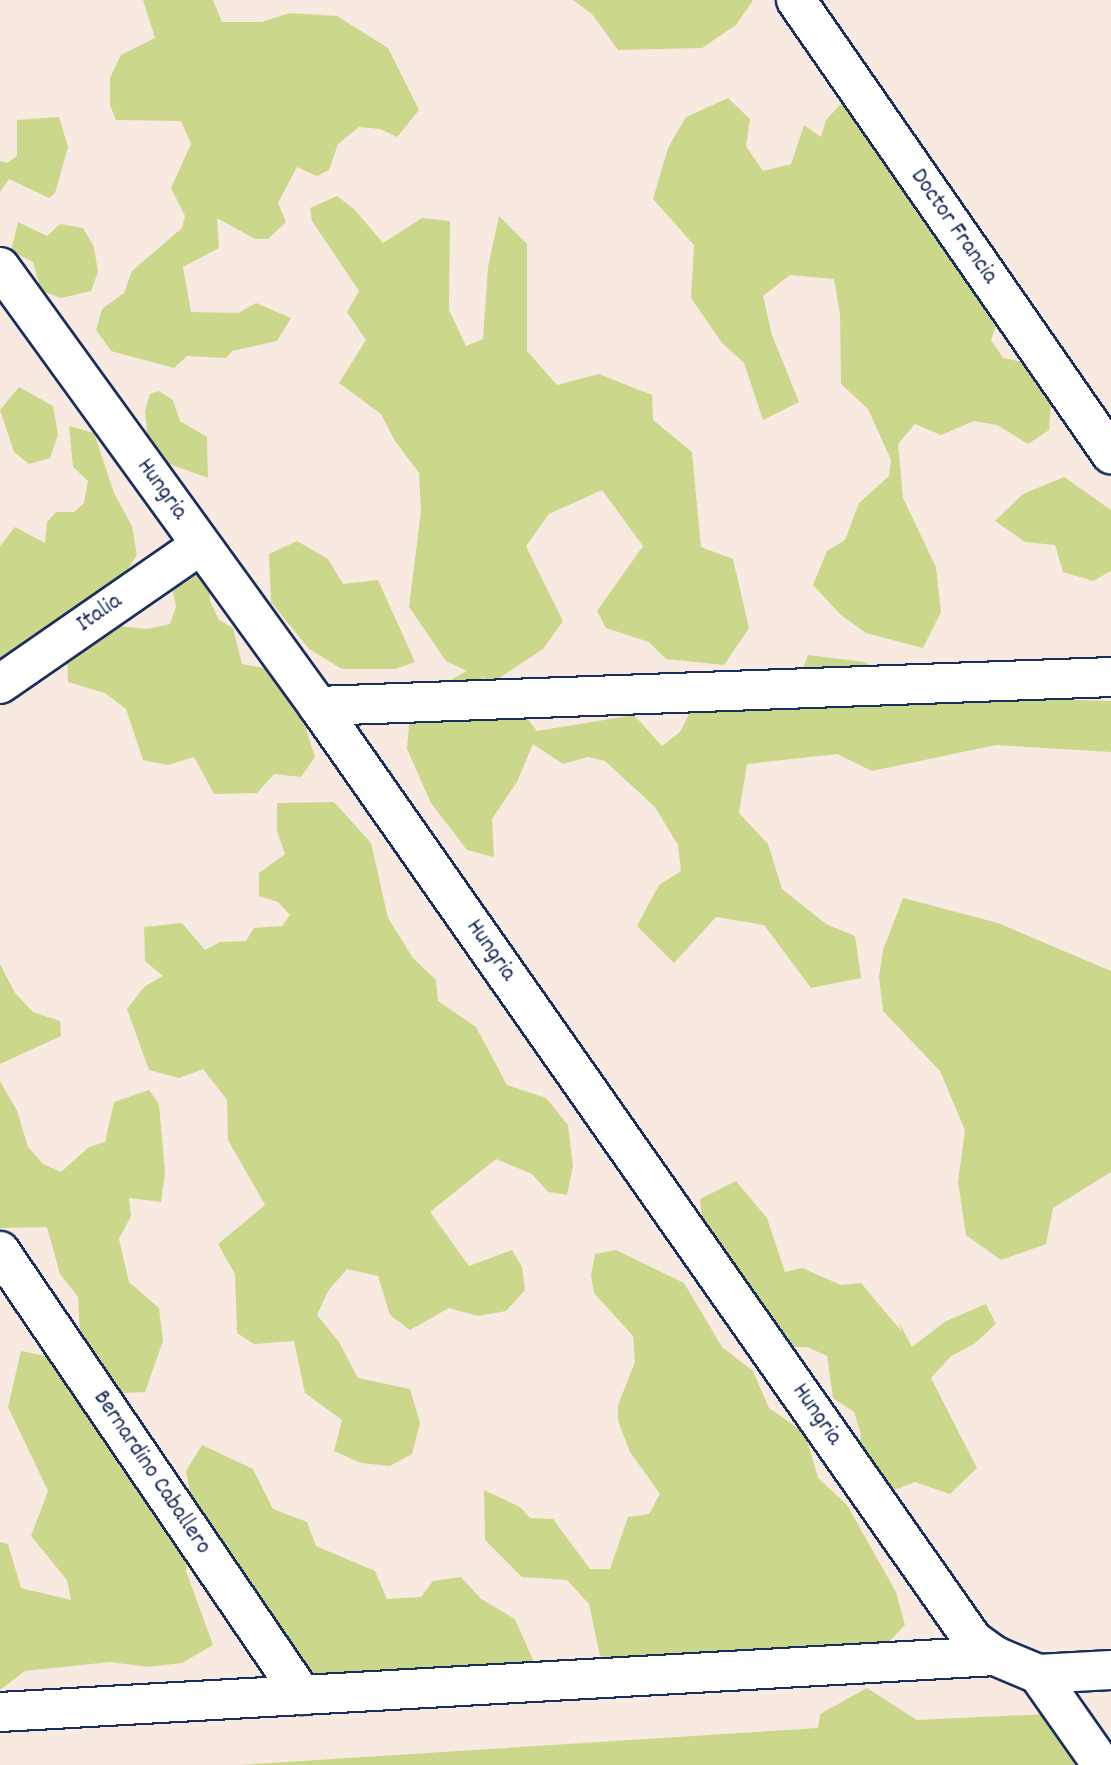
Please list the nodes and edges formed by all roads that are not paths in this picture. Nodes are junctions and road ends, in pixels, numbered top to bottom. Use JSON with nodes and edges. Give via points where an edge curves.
{"nodes":[{"id":1,"x":796,"y":0,"type":"edge"},
{"id":2,"x":0,"y":267,"type":"edge"},
{"id":3,"x":1111,"y":454,"type":"edge"},
{"id":4,"x":201,"y":545,"type":"junction"},
{"id":5,"x":1111,"y":677,"type":"edge"},
{"id":6,"x":0,"y":684,"type":"edge"},
{"id":7,"x":318,"y":706,"type":"junction"},
{"id":8,"x":0,"y":1251,"type":"edge"},
{"id":9,"x":984,"y":1648,"type":"junction"},
{"id":10,"x":1111,"y":1670,"type":"edge"},
{"id":11,"x":1038,"y":1674,"type":"junction"},
{"id":12,"x":302,"y":1695,"type":"junction"},
{"id":13,"x":0,"y":1712,"type":"edge"},
{"id":14,"x":1102,"y":1765,"type":"edge"}],
"edges":[{"from":1,"to":3,"type":"street","name":"Doctor Francia"},
{"from":2,"to":4,"type":"street","name":"Hungria"},
{"from":4,"to":6,"type":"street","name":"Italia"},
{"from":4,"to":7,"type":"street","name":"Hungria"},
{"from":5,"to":7,"type":"street"},
{"from":7,"to":9,"type":"street","name":"Hungria"},
{"from":8,"to":12,"type":"street","name":"Bernardino Caballero"},
{"from":9,"to":11,"type":"street"},
{"from":9,"to":12,"type":"street"},
{"from":10,"to":11,"type":"street"},
{"from":11,"to":14,"type":"street"},
{"from":12,"to":13,"type":"street"}]}
